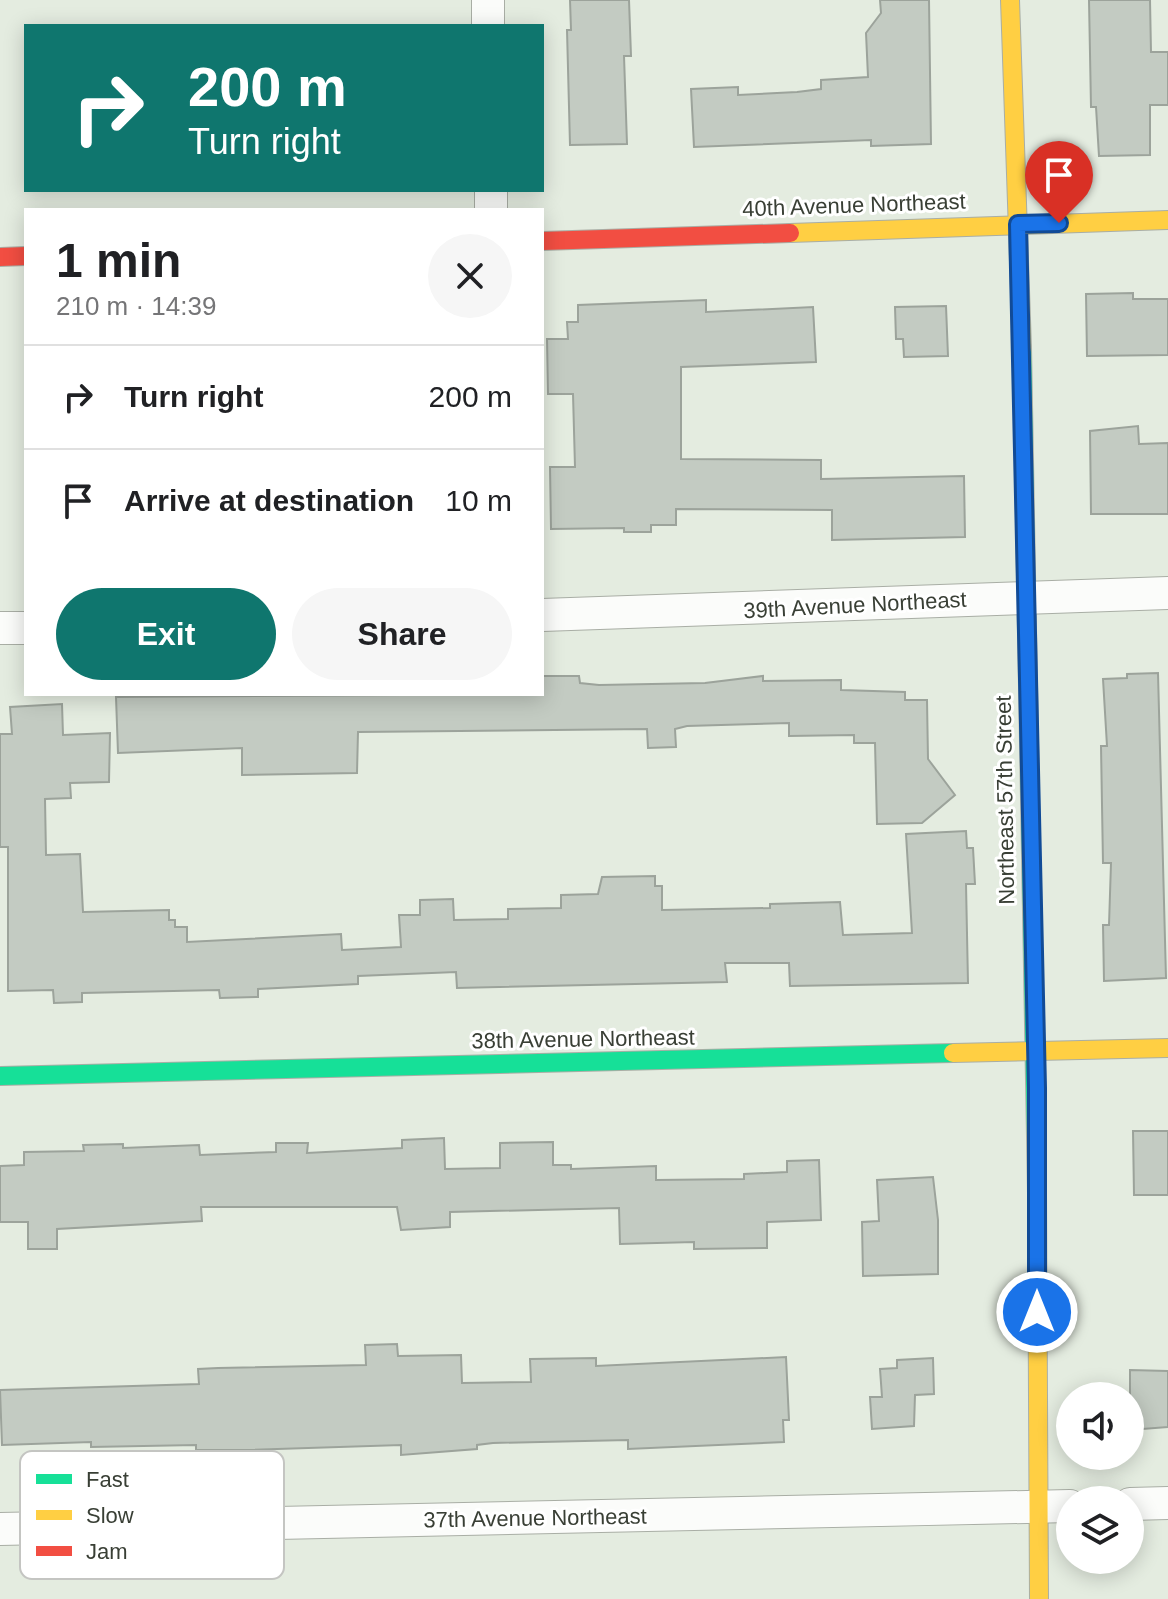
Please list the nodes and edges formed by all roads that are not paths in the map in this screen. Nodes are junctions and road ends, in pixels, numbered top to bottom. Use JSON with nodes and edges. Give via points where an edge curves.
{"nodes":[{"id":1,"x":488,"y":0,"type":"edge"},
{"id":2,"x":1010,"y":0,"type":"edge"},
{"id":3,"x":488,"y":24,"type":"edge"},
{"id":4,"x":1168,"y":220,"type":"edge"},
{"id":5,"x":1018,"y":224,"type":"junction"},
{"id":6,"x":544,"y":241,"type":"edge"},
{"id":7,"x":24,"y":256,"type":"edge"},
{"id":8,"x":0,"y":257,"type":"edge"},
{"id":9,"x":1168,"y":593,"type":"edge"},
{"id":10,"x":1024,"y":597,"type":"junction"},
{"id":11,"x":544,"y":615,"type":"edge"},
{"id":12,"x":0,"y":628,"type":"edge"},
{"id":13,"x":24,"y":628,"type":"edge"},
{"id":14,"x":1168,"y":1048,"type":"edge"},
{"id":15,"x":1035,"y":1051,"type":"junction"},
{"id":16,"x":0,"y":1076,"type":"edge"},
{"id":17,"x":1168,"y":1503,"type":"edge"},
{"id":18,"x":1144,"y":1504,"type":"edge"},
{"id":19,"x":1037,"y":1506,"type":"junction"},
{"id":20,"x":1056,"y":1506,"type":"edge"},
{"id":21,"x":284,"y":1523,"type":"edge"},
{"id":22,"x":0,"y":1529,"type":"edge"},
{"id":23,"x":20,"y":1529,"type":"edge"},
{"id":24,"x":1039,"y":1599,"type":"edge"}],
"edges":[{"from":1,"to":3,"type":"street"},
{"from":2,"to":5,"type":"street","name":"Northeast 57th Street"},
{"from":4,"to":5,"type":"street","name":"40th Avenue Northeast"},
{"from":5,"to":6,"type":"street","name":"40th Avenue Northeast"},
{"from":5,"to":10,"type":"street","name":"Northeast 57th Street"},
{"from":7,"to":8,"type":"street"},
{"from":9,"to":10,"type":"street","name":"39th Avenue Northeast"},
{"from":10,"to":11,"type":"street","name":"39th Avenue Northeast"},
{"from":10,"to":15,"type":"street","name":"Northeast 57th Street"},
{"from":12,"to":13,"type":"street"},
{"from":14,"to":15,"type":"street","name":"38th Avenue Northeast"},
{"from":15,"to":16,"type":"street","name":"38th Avenue Northeast"},
{"from":15,"to":19,"type":"street","name":"Northeast 57th Street"},
{"from":17,"to":18,"type":"street"},
{"from":19,"to":20,"type":"street","name":"37th Avenue Northeast"},
{"from":19,"to":21,"type":"street","name":"37th Avenue Northeast"},
{"from":19,"to":24,"type":"street","name":"Northeast 57th Street"},
{"from":22,"to":23,"type":"street","name":"37th Avenue Northeast"}]}
